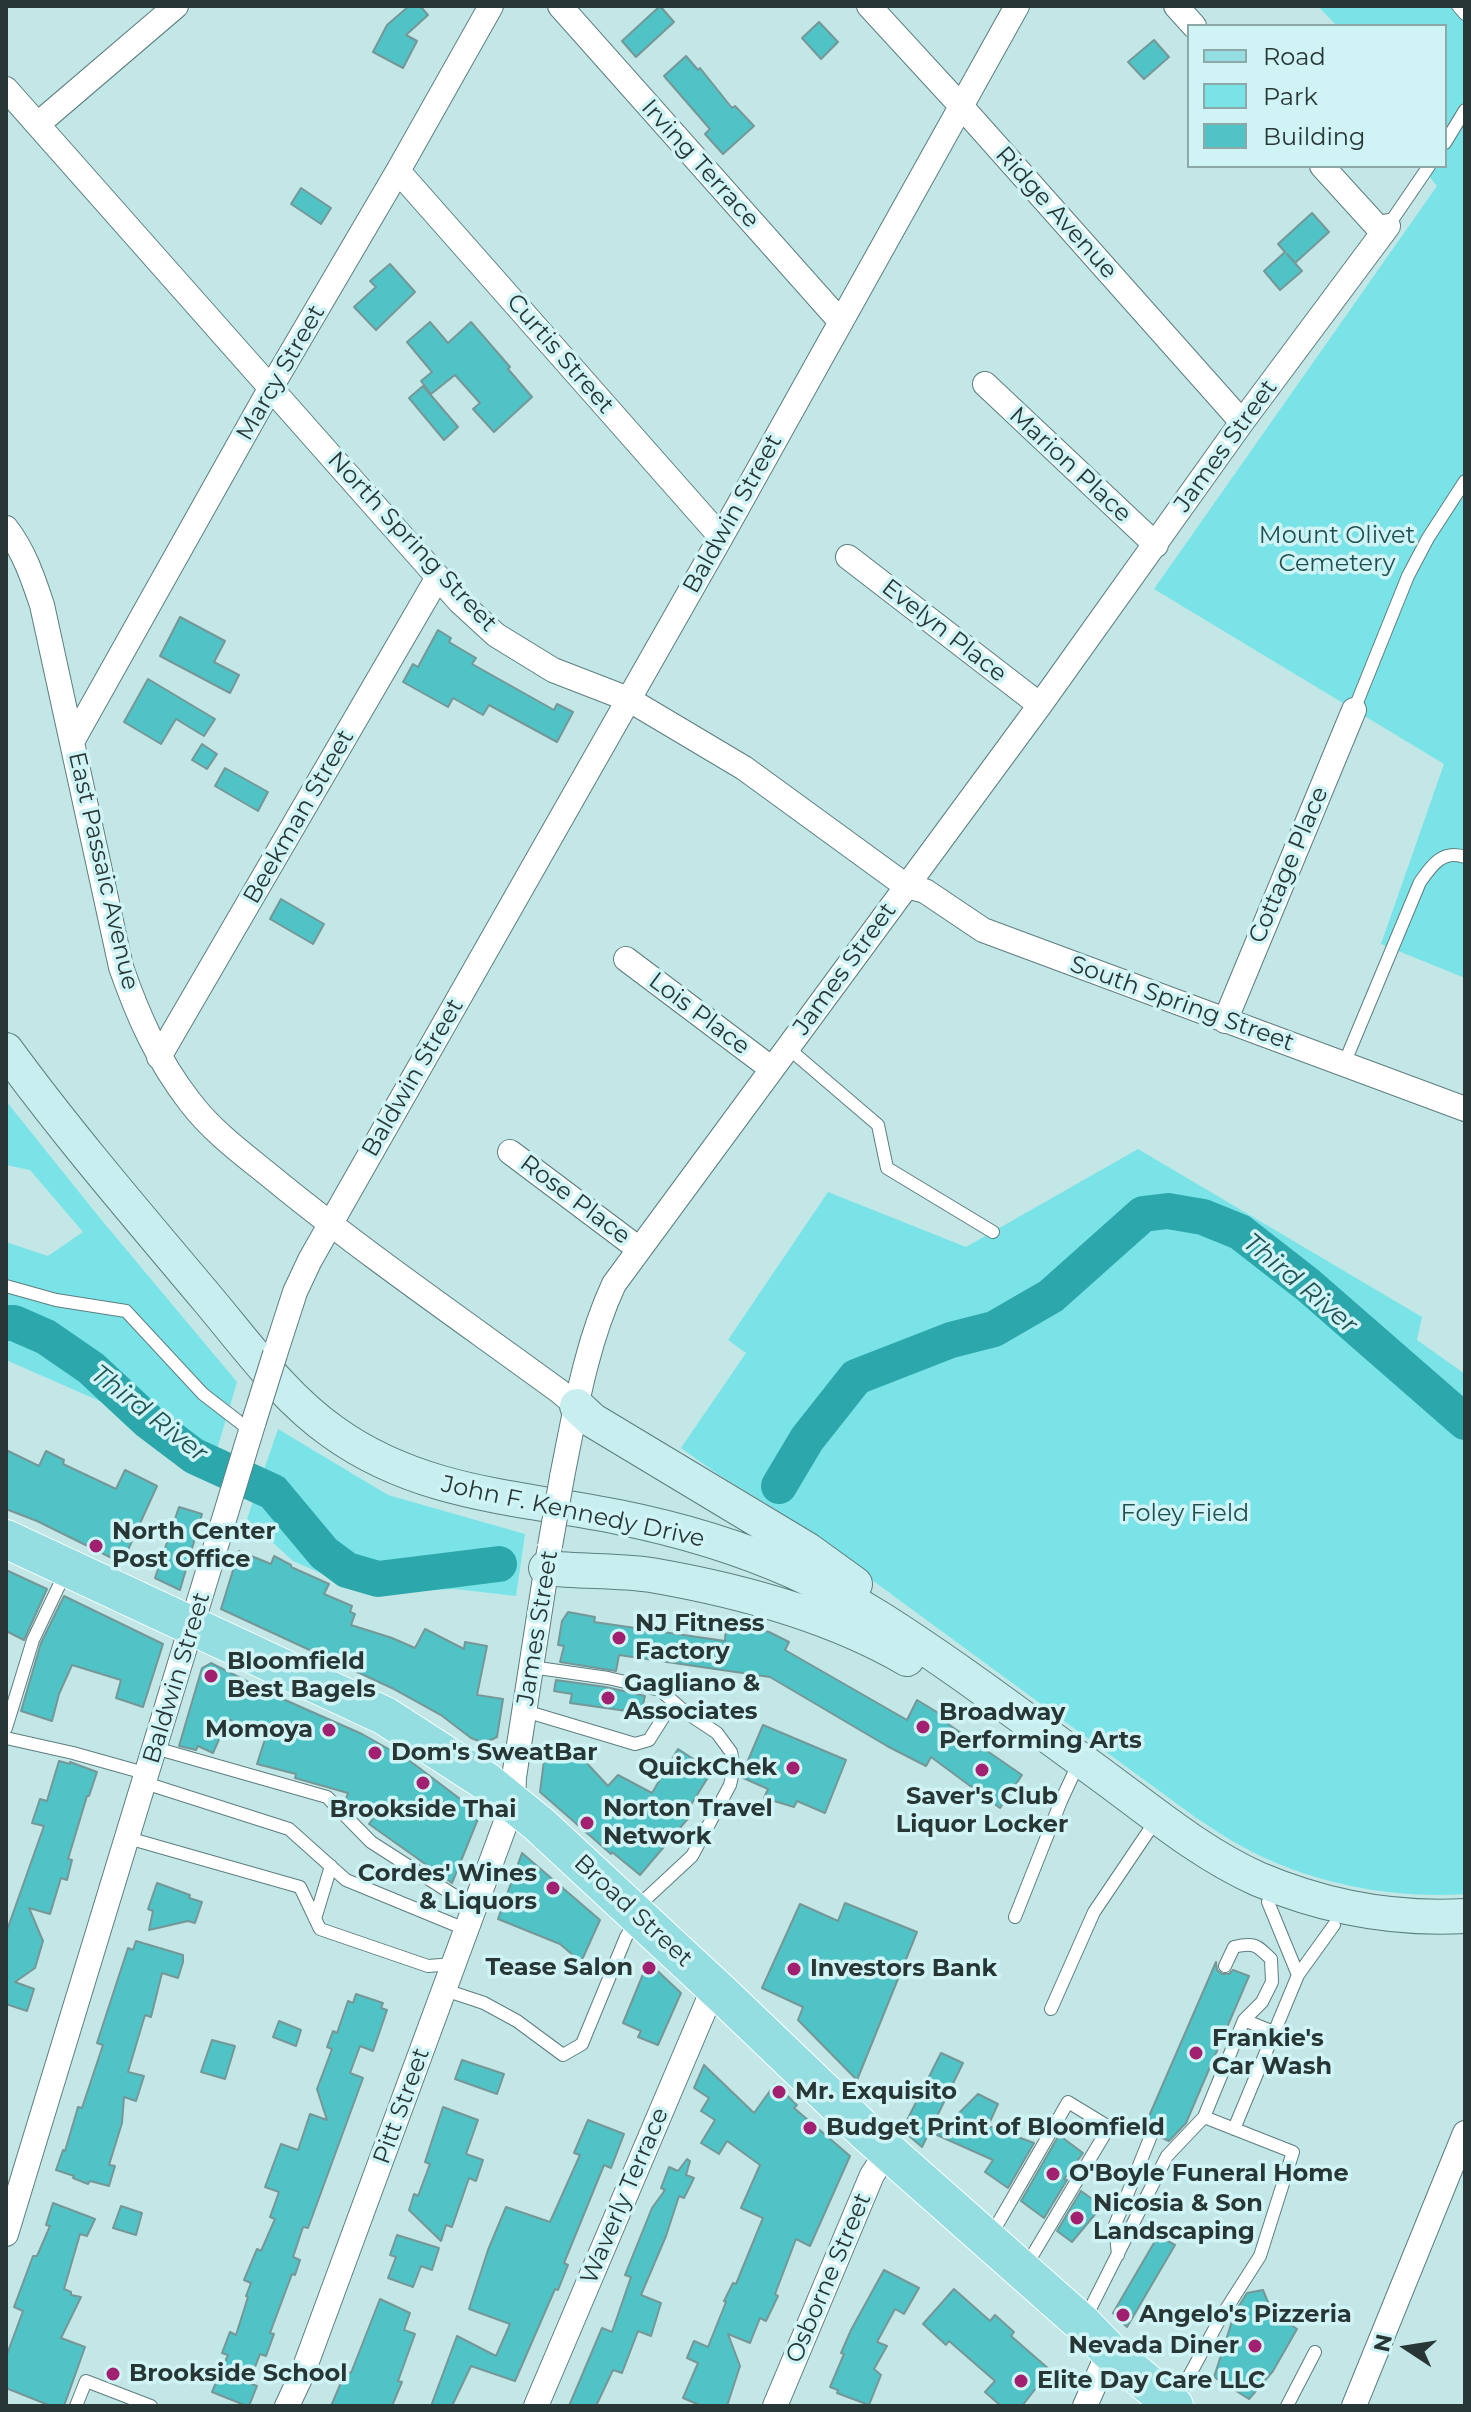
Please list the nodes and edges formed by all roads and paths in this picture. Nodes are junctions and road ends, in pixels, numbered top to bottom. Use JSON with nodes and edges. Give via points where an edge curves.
{"nodes":[{"id":1,"x":176,"y":6,"type":"edge"},
{"id":2,"x":491,"y":6,"type":"edge"},
{"id":3,"x":560,"y":6,"type":"edge"},
{"id":4,"x":869,"y":6,"type":"edge"},
{"id":5,"x":1017,"y":6,"type":"edge"},
{"id":6,"x":1176,"y":6,"type":"edge"},
{"id":7,"x":1458,"y":6,"type":"edge"},
{"id":8,"x":1465,"y":14,"type":"edge"},
{"id":9,"x":1192,"y":24,"type":"edge"},
{"id":10,"x":6,"y":89,"type":"edge"},
{"id":11,"x":961,"y":106,"type":"junction"},
{"id":12,"x":1465,"y":110,"type":"edge"},
{"id":13,"x":38,"y":124,"type":"junction"},
{"id":14,"x":1447,"y":140,"type":"edge"},
{"id":15,"x":1324,"y":168,"type":"edge"},
{"id":16,"x":1428,"y":168,"type":"edge"},
{"id":17,"x":398,"y":171,"type":"junction"},
{"id":18,"x":1386,"y":230,"type":"junction"},
{"id":19,"x":841,"y":322,"type":"junction"},
{"id":20,"x":985,"y":384,"type":"dead end"},
{"id":21,"x":271,"y":388,"type":"junction"},
{"id":22,"x":1242,"y":422,"type":"junction"},
{"id":23,"x":1465,"y":481,"type":"edge"},
{"id":24,"x":6,"y":528,"type":"edge"},
{"id":25,"x":721,"y":537,"type":"junction"},
{"id":26,"x":1156,"y":545,"type":"junction"},
{"id":27,"x":848,"y":557,"type":"dead end"},
{"id":28,"x":438,"y":577,"type":"junction"},
{"id":29,"x":628,"y":699,"type":"junction"},
{"id":30,"x":1040,"y":705,"type":"junction"},
{"id":31,"x":1354,"y":710,"type":"joint"},
{"id":32,"x":73,"y":740,"type":"junction"},
{"id":33,"x":1465,"y":857,"type":"edge"},
{"id":34,"x":906,"y":886,"type":"junction"},
{"id":35,"x":626,"y":959,"type":"dead end"},
{"id":36,"x":1225,"y":1021,"type":"junction"},
{"id":37,"x":788,"y":1048,"type":"junction"},
{"id":38,"x":6,"y":1050,"type":"edge"},
{"id":39,"x":159,"y":1057,"type":"junction"},
{"id":40,"x":1344,"y":1064,"type":"junction"},
{"id":41,"x":772,"y":1069,"type":"junction"},
{"id":42,"x":6,"y":1081,"type":"edge"},
{"id":43,"x":1465,"y":1109,"type":"edge"},
{"id":44,"x":510,"y":1152,"type":"dead end"},
{"id":45,"x":330,"y":1225,"type":"junction"},
{"id":46,"x":993,"y":1232,"type":"dead end"},
{"id":47,"x":639,"y":1249,"type":"junction"},
{"id":48,"x":6,"y":1286,"type":"edge"},
{"id":49,"x":577,"y":1406,"type":"junction"},
{"id":50,"x":250,"y":1435,"type":"junction"},
{"id":51,"x":6,"y":1539,"type":"edge"},
{"id":52,"x":548,"y":1557,"type":"junction"},
{"id":53,"x":68,"y":1568,"type":"junction"},
{"id":54,"x":193,"y":1625,"type":"junction"},
{"id":55,"x":531,"y":1667,"type":"junction"},
{"id":56,"x":959,"y":1689,"type":"junction"},
{"id":57,"x":673,"y":1702,"type":"junction"},
{"id":58,"x":525,"y":1711,"type":"junction"},
{"id":59,"x":1031,"y":1722,"type":"junction"},
{"id":60,"x":6,"y":1728,"type":"edge"},
{"id":61,"x":6,"y":1738,"type":"edge"},
{"id":62,"x":155,"y":1748,"type":"junction"},
{"id":63,"x":1073,"y":1775,"type":"junction"},
{"id":64,"x":146,"y":1778,"type":"junction"},
{"id":65,"x":513,"y":1803,"type":"junction"},
{"id":66,"x":1148,"y":1832,"type":"junction"},
{"id":67,"x":128,"y":1838,"type":"junction"},
{"id":68,"x":331,"y":1866,"type":"junction"},
{"id":69,"x":1268,"y":1902,"type":"junction"},
{"id":70,"x":636,"y":1914,"type":"junction"},
{"id":71,"x":1465,"y":1916,"type":"edge"},
{"id":72,"x":1015,"y":1917,"type":"dead end"},
{"id":73,"x":315,"y":1919,"type":"junction"},
{"id":74,"x":470,"y":1919,"type":"junction"},
{"id":75,"x":1334,"y":1925,"type":"junction"},
{"id":76,"x":1465,"y":1934,"type":"edge"},
{"id":77,"x":454,"y":1964,"type":"junction"},
{"id":78,"x":1225,"y":1966,"type":"dead end"},
{"id":79,"x":1298,"y":1975,"type":"junction"},
{"id":80,"x":714,"y":1987,"type":"junction"},
{"id":81,"x":445,"y":1990,"type":"junction"},
{"id":82,"x":1051,"y":2009,"type":"dead end"},
{"id":83,"x":1244,"y":2020,"type":"junction"},
{"id":84,"x":1276,"y":2033,"type":"junction"},
{"id":85,"x":1204,"y":2117,"type":"junction"},
{"id":86,"x":1234,"y":2129,"type":"junction"},
{"id":87,"x":1152,"y":2133,"type":"dead end"},
{"id":88,"x":1465,"y":2133,"type":"edge"},
{"id":89,"x":887,"y":2152,"type":"junction"},
{"id":90,"x":6,"y":2234,"type":"edge"},
{"id":91,"x":987,"y":2241,"type":"junction"},
{"id":92,"x":1118,"y":2255,"type":"junction"},
{"id":93,"x":1022,"y":2272,"type":"junction"},
{"id":94,"x":1083,"y":2324,"type":"junction"},
{"id":95,"x":1109,"y":2351,"type":"junction"},
{"id":96,"x":1315,"y":2352,"type":"dead end"},
{"id":97,"x":76,"y":2406,"type":"edge"},
{"id":98,"x":151,"y":2406,"type":"edge"},
{"id":99,"x":287,"y":2406,"type":"edge"},
{"id":100,"x":536,"y":2406,"type":"edge"},
{"id":101,"x":775,"y":2406,"type":"edge"},
{"id":102,"x":1085,"y":2406,"type":"edge"},
{"id":103,"x":1174,"y":2406,"type":"edge"},
{"id":104,"x":1287,"y":2406,"type":"edge"},
{"id":105,"x":1354,"y":2406,"type":"edge"}],
"edges":[{"from":1,"to":13,"type":"street"},
{"from":2,"to":17,"type":"street","name":"Marcy Street"},
{"from":3,"to":19,"type":"street","name":"Irving Terrace"},
{"from":4,"to":11,"type":"street","name":"Ridge Avenue"},
{"from":5,"to":11,"type":"street","name":"Baldwin Street"},
{"from":6,"to":9,"type":"street"},
{"from":7,"to":8,"type":"lane"},
{"from":10,"to":13,"type":"street","name":"North Spring Street"},
{"from":11,"to":19,"type":"street","name":"Baldwin Street"},
{"from":11,"to":22,"type":"street","name":"Ridge Avenue"},
{"from":12,"to":14,"type":"lane"},
{"from":13,"to":21,"type":"street","name":"North Spring Street"},
{"from":15,"to":18,"type":"street"},
{"from":16,"to":18,"type":"lane"},
{"from":17,"to":21,"type":"street","name":"Marcy Street"},
{"from":17,"to":25,"type":"street","name":"Curtis Street"},
{"from":18,"to":22,"type":"street","name":"James Street"},
{"from":19,"to":25,"type":"street","name":"Baldwin Street"},
{"from":20,"to":26,"type":"street","name":"Marion Place"},
{"from":21,"to":28,"type":"street","name":"North Spring Street"},
{"from":21,"to":32,"type":"street","name":"Marcy Street"},
{"from":22,"to":26,"type":"street","name":"James Street"},
{"from":23,"to":31,"type":"lane","via":[[1408,576]]},
{"from":24,"to":32,"type":"street","name":"East Passaic Avenue","via":[[34,582]]},
{"from":25,"to":29,"type":"street","name":"Baldwin Street"},
{"from":26,"to":30,"type":"street","name":"James Street"},
{"from":27,"to":30,"type":"street","name":"Evelyn Place"},
{"from":28,"to":29,"type":"street","name":"North Spring Street","via":[[496,635],[553,670]]},
{"from":28,"to":39,"type":"street","name":"Beekman Street"},
{"from":29,"to":34,"type":"street","name":"North Spring Street","via":[[744,768]]},
{"from":29,"to":45,"type":"street","name":"Baldwin Street"},
{"from":30,"to":34,"type":"street","name":"James Street"},
{"from":31,"to":36,"type":"street","name":"Cottage Place"},
{"from":32,"to":39,"type":"street","name":"East Passaic Avenue","via":[[121,967]]},
{"from":33,"to":40,"type":"lane","via":[[1442,856],[1420,882]]},
{"from":34,"to":36,"type":"street","name":"South Spring Street","via":[[925,891],[983,930]]},
{"from":34,"to":37,"type":"street","name":"James Street"},
{"from":35,"to":41,"type":"street","name":"Lois Place"},
{"from":36,"to":40,"type":"street","name":"South Spring Street"},
{"from":37,"to":41,"type":"street","name":"James Street"},
{"from":37,"to":46,"type":"lane","via":[[878,1125],[887,1168]]},
{"from":38,"to":59,"type":"main road","name":"John F. Kennedy Drive","via":[[265,1366],[331,1431],[372,1457],[448,1487],[674,1530],[794,1572],[902,1632]]},
{"from":39,"to":45,"type":"street","name":"East Passaic Avenue","via":[[191,1104]]},
{"from":40,"to":43,"type":"street","name":"South Spring Street"},
{"from":41,"to":47,"type":"street","name":"James Street"},
{"from":42,"to":56,"type":"main road","name":"John F. Kennedy Drive","via":[[251,1378],[320,1446],[364,1473],[443,1505],[670,1549],[729,1567],[839,1612]]},
{"from":44,"to":47,"type":"street","name":"Rose Place"},
{"from":45,"to":49,"type":"street","name":"East Passaic Avenue"},
{"from":45,"to":50,"type":"street","name":"Baldwin Street","bridge":true,"via":[[295,1292]]},
{"from":47,"to":49,"type":"street","name":"James Street","via":[[603,1308]]},
{"from":48,"to":50,"type":"lane","via":[[126,1311],[203,1394]]},
{"from":49,"to":52,"type":"street","name":"James Street","bridge":true},
{"from":49,"to":59,"type":"main road","via":[[808,1550],[958,1658]]},
{"from":50,"to":54,"type":"street","name":"Baldwin Street"},
{"from":51,"to":53,"type":"main road","name":"Broad Street"},
{"from":52,"to":55,"type":"street","name":"James Street"},
{"from":52,"to":56,"type":"main road","via":[[767,1602],[851,1631]]},
{"from":53,"to":54,"type":"main road","name":"Broad Street"},
{"from":53,"to":60,"type":"lane","via":[[33,1640]]},
{"from":54,"to":62,"type":"street","name":"Baldwin Street"},
{"from":54,"to":65,"type":"main road","name":"Broad Street","via":[[385,1716]]},
{"from":55,"to":57,"type":"lane","via":[[660,1690]]},
{"from":55,"to":58,"type":"street","name":"James Street"},
{"from":56,"to":63,"type":"main road","name":"John F. Kennedy Drive"},
{"from":57,"to":58,"type":"lane","via":[[649,1740],[635,1744]]},
{"from":57,"to":70,"type":"lane","via":[[717,1733],[731,1752],[734,1767],[730,1785],[692,1856]]},
{"from":58,"to":65,"type":"street","name":"James Street"},
{"from":59,"to":71,"type":"main road","name":"John F. Kennedy Drive","via":[[1179,1832],[1258,1878],[1347,1908]]},
{"from":61,"to":64,"type":"lane"},
{"from":62,"to":64,"type":"street","name":"Baldwin Street"},
{"from":62,"to":74,"type":"lane","via":[[327,1797],[371,1842]]},
{"from":63,"to":66,"type":"main road","name":"John F. Kennedy Drive"},
{"from":63,"to":72,"type":"lane"},
{"from":64,"to":67,"type":"street","name":"Baldwin Street"},
{"from":64,"to":68,"type":"lane","via":[[289,1829]]},
{"from":65,"to":70,"type":"main road","name":"Broad Street"},
{"from":65,"to":74,"type":"street","name":"Pitt Street"},
{"from":66,"to":69,"type":"main road","name":"John F. Kennedy Drive","via":[[1214,1877]]},
{"from":66,"to":82,"type":"lane","via":[[1094,1912]]},
{"from":67,"to":73,"type":"lane","via":[[300,1887]]},
{"from":67,"to":90,"type":"street","name":"Baldwin Street"},
{"from":68,"to":73,"type":"lane"},
{"from":68,"to":74,"type":"lane","via":[[346,1880]]},
{"from":69,"to":75,"type":"main road","name":"John F. Kennedy Drive"},
{"from":69,"to":79,"type":"lane"},
{"from":70,"to":80,"type":"main road","name":"Broad Street"},
{"from":70,"to":81,"type":"lane","via":[[582,2044],[563,2055],[517,2021]]},
{"from":73,"to":77,"type":"lane","via":[[320,1929],[428,1966]]},
{"from":74,"to":77,"type":"street","name":"Pitt Street"},
{"from":75,"to":76,"type":"main road","name":"John F. Kennedy Drive","via":[[1391,1933]]},
{"from":75,"to":79,"type":"lane"},
{"from":77,"to":81,"type":"street","name":"Pitt Street"},
{"from":78,"to":83,"type":"lane","via":[[1234,1947],[1247,1944],[1258,1946],[1271,1959],[1272,1982]]},
{"from":79,"to":84,"type":"lane"},
{"from":80,"to":89,"type":"main road","name":"Broad Street"},
{"from":80,"to":100,"type":"street","name":"Waverly Terrace"},
{"from":81,"to":99,"type":"street","name":"Pitt Street"},
{"from":83,"to":84,"type":"lane"},
{"from":83,"to":85,"type":"lane"},
{"from":84,"to":86,"type":"lane"},
{"from":85,"to":86,"type":"lane"},
{"from":85,"to":92,"type":"lane","via":[[1167,2156]]},
{"from":86,"to":103,"type":"lane","via":[[1293,2152],[1260,2256]]},
{"from":87,"to":92,"type":"lane","via":[[1115,2225]]},
{"from":88,"to":105,"type":"street"},
{"from":89,"to":91,"type":"main road","name":"Broad Street"},
{"from":89,"to":101,"type":"street","name":"Osborne Street","via":[[872,2175]]},
{"from":91,"to":93,"type":"main road","name":"Broad Street"},
{"from":91,"to":93,"type":"lane","via":[[1068,2102],[1109,2127]]},
{"from":92,"to":94,"type":"lane"},
{"from":93,"to":94,"type":"main road","name":"Broad Street"},
{"from":94,"to":95,"type":"main road","name":"Broad Street"},
{"from":95,"to":102,"type":"street"},
{"from":95,"to":103,"type":"main road","name":"Broad Street"},
{"from":96,"to":104,"type":"lane"},
{"from":97,"to":98,"type":"lane","via":[[86,2381]]}]}
